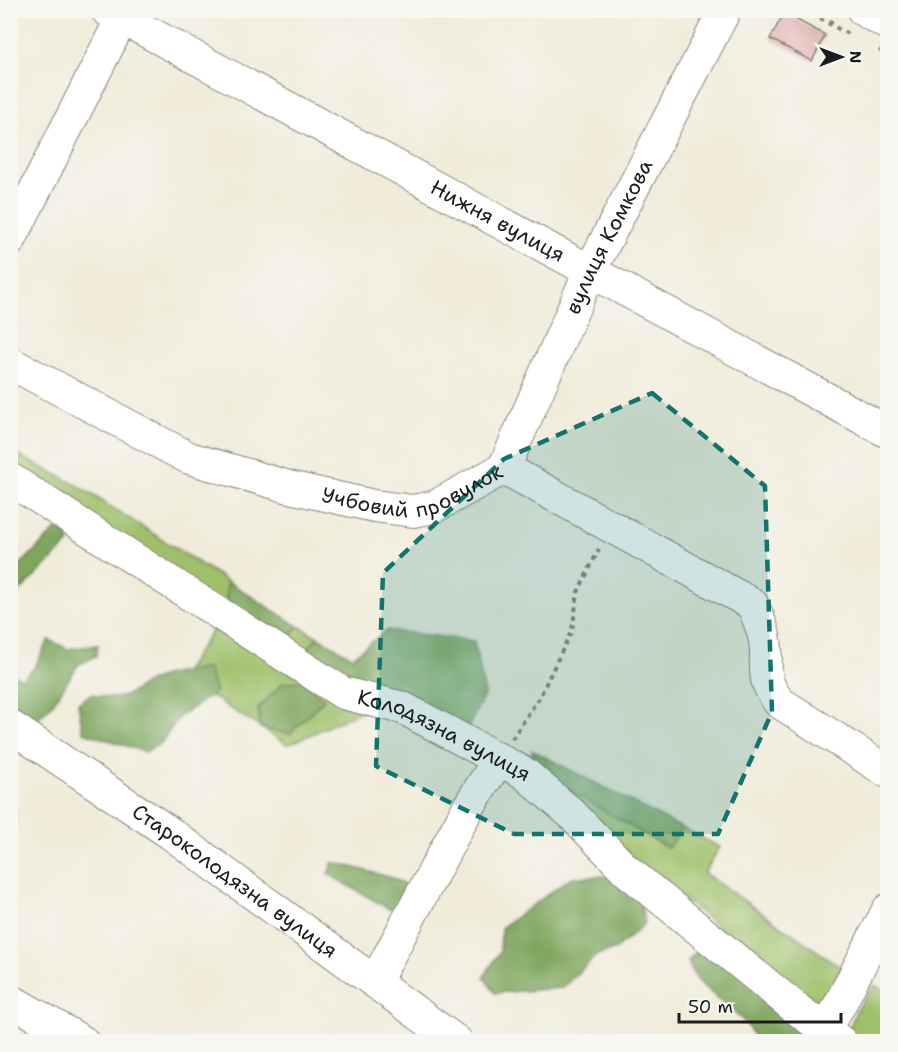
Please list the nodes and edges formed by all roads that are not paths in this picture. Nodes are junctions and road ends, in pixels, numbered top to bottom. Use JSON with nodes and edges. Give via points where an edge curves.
{"nodes":[{"id":1,"x":725,"y":10,"type":"edge"},
{"id":2,"x":863,"y":10,"type":"edge"},
{"id":3,"x":118,"y":13,"type":"edge"},
{"id":4,"x":888,"y":24,"type":"edge"},
{"id":5,"x":10,"y":240,"type":"edge"},
{"id":6,"x":589,"y":273,"type":"junction"},
{"id":7,"x":10,"y":363,"type":"edge"},
{"id":8,"x":888,"y":432,"type":"edge"},
{"id":9,"x":504,"y":468,"type":"junction"},
{"id":10,"x":10,"y":479,"type":"edge"},
{"id":11,"x":10,"y":726,"type":"edge"},
{"id":12,"x":499,"y":759,"type":"junction"},
{"id":13,"x":888,"y":772,"type":"edge"},
{"id":14,"x":888,"y":910,"type":"edge"},
{"id":15,"x":375,"y":982,"type":"junction"},
{"id":16,"x":10,"y":1000,"type":"edge"},
{"id":17,"x":833,"y":1035,"type":"edge"},
{"id":18,"x":83,"y":1041,"type":"edge"},
{"id":19,"x":457,"y":1041,"type":"edge"}],
"edges":[{"from":1,"to":6,"type":"street","name":"вулиця Комкова"},
{"from":2,"to":4,"type":"street"},
{"from":3,"to":5,"type":"street"},
{"from":3,"to":6,"type":"street","name":"Нижня вулиця"},
{"from":6,"to":8,"type":"street","name":"Нижня вулиця"},
{"from":6,"to":9,"type":"street","name":"вулиця Комкова"},
{"from":7,"to":9,"type":"street","name":"Учбовий провулок","via":[[189,458],[374,506],[413,511],[434,507]]},
{"from":9,"to":13,"type":"street","name":"Учбовий провулок","via":[[752,604],[761,622],[767,685],[779,702]]},
{"from":10,"to":12,"type":"street","name":"Колодязна вулиця","via":[[343,693],[403,708]]},
{"from":11,"to":15,"type":"street","name":"Староколодязна вулиця","via":[[170,833]]},
{"from":12,"to":15,"type":"street","via":[[469,806]]},
{"from":12,"to":17,"type":"street","name":"Колодязна вулиця","via":[[525,773],[626,870],[798,1011]]},
{"from":14,"to":17,"type":"street","via":[[840,1005]]},
{"from":15,"to":19,"type":"street","name":"Староколодязна вулиця"},
{"from":16,"to":18,"type":"street"}]}
